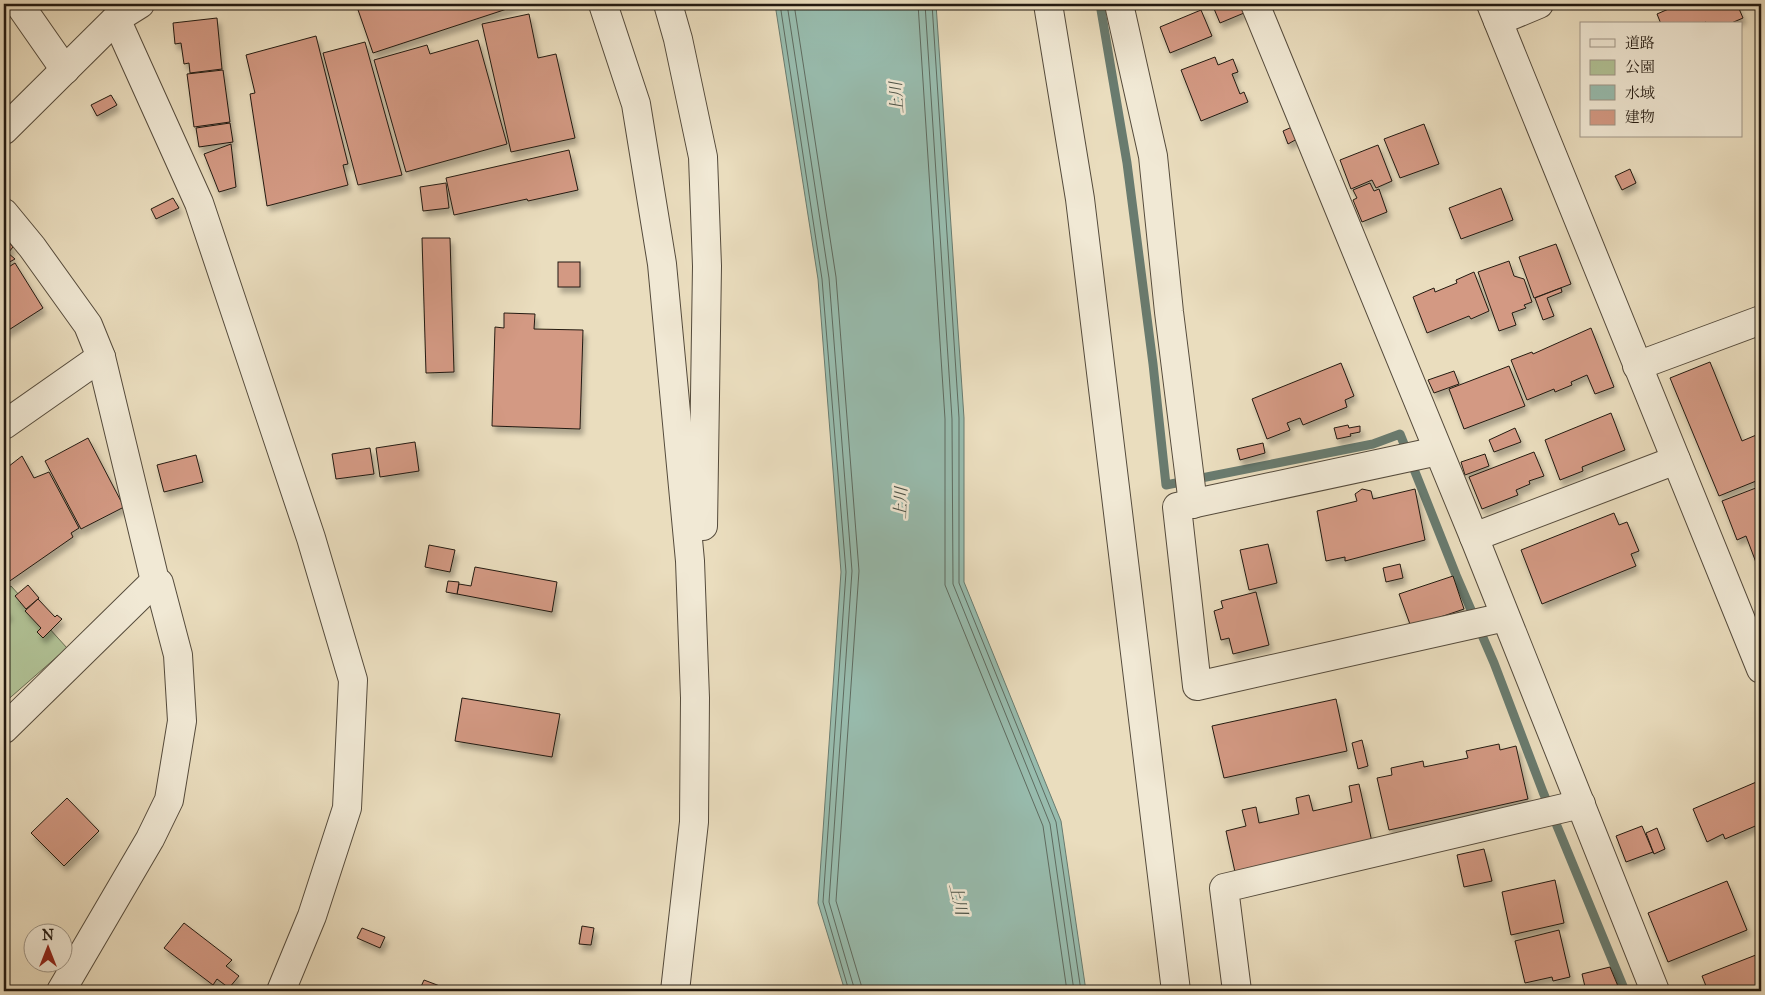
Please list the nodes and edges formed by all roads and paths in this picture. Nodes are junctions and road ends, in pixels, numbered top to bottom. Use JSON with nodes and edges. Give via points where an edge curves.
{"nodes":[{"id":1,"x":19,"y":4,"type":"edge"},
{"id":2,"x":140,"y":4,"type":"edge"},
{"id":3,"x":603,"y":4,"type":"edge"},
{"id":4,"x":668,"y":4,"type":"edge"},
{"id":5,"x":1048,"y":4,"type":"edge"},
{"id":6,"x":1119,"y":4,"type":"edge"},
{"id":7,"x":1255,"y":4,"type":"edge"},
{"id":8,"x":1539,"y":4,"type":"edge"},
{"id":9,"x":1494,"y":12,"type":"edge"},
{"id":10,"x":116,"y":19,"type":"junction"},
{"id":11,"x":65,"y":70,"type":"junction"},
{"id":12,"x":4,"y":130,"type":"edge"},
{"id":13,"x":4,"y":213,"type":"edge"},
{"id":14,"x":1761,"y":320,"type":"edge"},
{"id":15,"x":101,"y":356,"type":"junction"},
{"id":16,"x":1637,"y":366,"type":"junction"},
{"id":17,"x":4,"y":425,"type":"edge"},
{"id":18,"x":1438,"y":451,"type":"junction"},
{"id":19,"x":1676,"y":460,"type":"junction"},
{"id":20,"x":1193,"y":504,"type":"junction"},
{"id":21,"x":1474,"y":537,"type":"junction"},
{"id":22,"x":155,"y":580,"type":"junction"},
{"id":23,"x":1505,"y":618,"type":"junction"},
{"id":24,"x":1761,"y":669,"type":"edge"},
{"id":25,"x":696,"y":698,"type":"junction"},
{"id":26,"x":4,"y":729,"type":"edge"},
{"id":27,"x":1581,"y":804,"type":"junction"},
{"id":28,"x":61,"y":991,"type":"edge"},
{"id":29,"x":281,"y":991,"type":"edge"},
{"id":30,"x":675,"y":991,"type":"edge"},
{"id":31,"x":1176,"y":991,"type":"edge"},
{"id":32,"x":1237,"y":991,"type":"edge"},
{"id":33,"x":1655,"y":991,"type":"edge"}],
"edges":[{"from":1,"to":11,"type":"street"},
{"from":2,"to":10,"type":"street"},
{"from":3,"to":25,"type":"street","via":[[636,104],[662,264],[690,561]]},
{"from":4,"to":25,"type":"street","via":[[703,157],[706,266],[704,664]]},
{"from":5,"to":31,"type":"street","via":[[1080,199]]},
{"from":6,"to":20,"type":"street","via":[[1153,156]]},
{"from":7,"to":18,"type":"street"},
{"from":8,"to":9,"type":"street"},
{"from":9,"to":16,"type":"street"},
{"from":10,"to":11,"type":"street"},
{"from":10,"to":29,"type":"street","via":[[199,203],[311,538],[353,680],[347,808],[312,916]]},
{"from":11,"to":12,"type":"street"},
{"from":13,"to":15,"type":"street","via":[[88,325]]},
{"from":14,"to":16,"type":"street"},
{"from":15,"to":17,"type":"street"},
{"from":15,"to":22,"type":"street"},
{"from":16,"to":19,"type":"street"},
{"from":18,"to":20,"type":"street"},
{"from":18,"to":21,"type":"street"},
{"from":19,"to":21,"type":"street"},
{"from":19,"to":24,"type":"street"},
{"from":20,"to":23,"type":"street","via":[[1177,507],[1197,686]]},
{"from":21,"to":23,"type":"street"},
{"from":22,"to":26,"type":"street"},
{"from":22,"to":28,"type":"street","via":[[159,584],[178,655],[182,720],[169,800],[150,839]]},
{"from":23,"to":27,"type":"street"},
{"from":25,"to":30,"type":"street","via":[[694,822]]},
{"from":27,"to":32,"type":"street","via":[[1224,888]]},
{"from":27,"to":33,"type":"street"}]}
